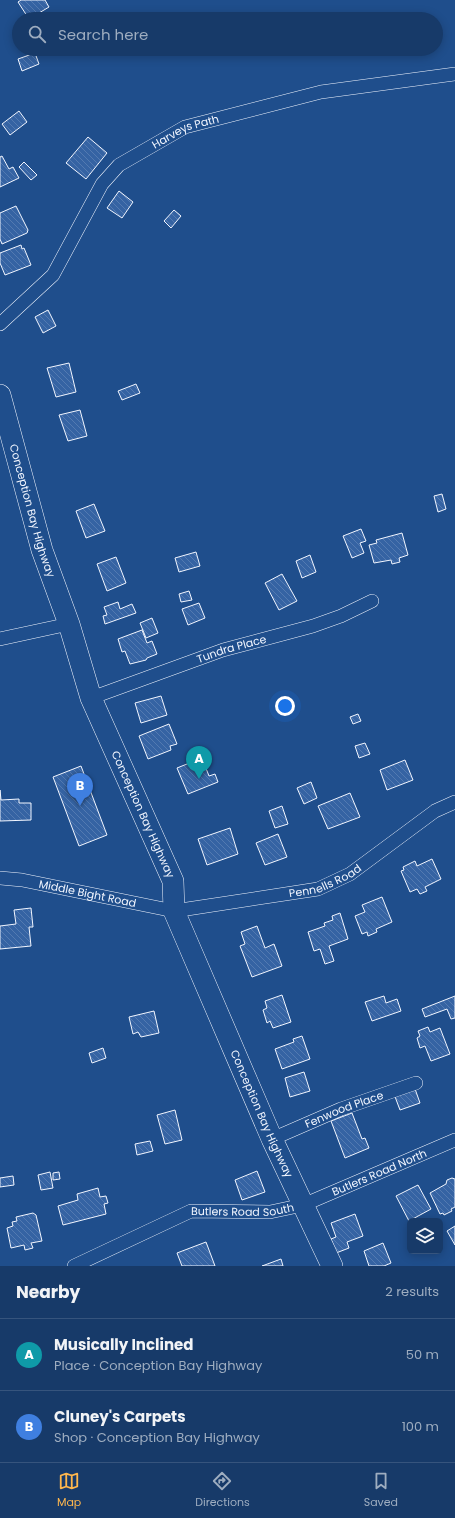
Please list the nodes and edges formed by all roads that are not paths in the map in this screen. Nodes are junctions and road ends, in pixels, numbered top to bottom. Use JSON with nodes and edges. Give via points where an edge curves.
{"nodes":[{"id":1,"x":455,"y":74,"type":"edge"},
{"id":2,"x":0,"y":324,"type":"edge"},
{"id":3,"x":0,"y":395,"type":"edge"},
{"id":4,"x":372,"y":600,"type":"dead end"},
{"id":5,"x":68,"y":624,"type":"junction"},
{"id":6,"x":0,"y":639,"type":"edge"},
{"id":7,"x":91,"y":698,"type":"junction"},
{"id":8,"x":455,"y":802,"type":"edge"},
{"id":9,"x":0,"y":878,"type":"edge"},
{"id":10,"x":174,"y":911,"type":"junction"},
{"id":11,"x":416,"y":1082,"type":"dead end"},
{"id":12,"x":272,"y":1139,"type":"junction"},
{"id":13,"x":455,"y":1140,"type":"edge"},
{"id":14,"x":303,"y":1205,"type":"junction"},
{"id":15,"x":74,"y":1266,"type":"edge"},
{"id":16,"x":332,"y":1266,"type":"edge"}],
"edges":[{"from":1,"to":2,"type":"street","name":"Harveys Path","via":[[321,92],[185,127],[119,165],[102,184],[53,275]]},
{"from":3,"to":5,"type":"main road","name":"Conception Bay Highway","via":[[42,550]]},
{"from":4,"to":7,"type":"street","name":"Tundra Place","via":[[341,616],[313,626],[223,650]]},
{"from":5,"to":6,"type":"street"},
{"from":5,"to":7,"type":"main road","name":"Conception Bay Highway"},
{"from":7,"to":10,"type":"main road","name":"Conception Bay Highway","via":[[173,881]]},
{"from":8,"to":10,"type":"street","name":"Pennells Road","via":[[435,811],[350,874],[318,890]]},
{"from":9,"to":10,"type":"street","name":"Middle Bight Road","via":[[22,880]]},
{"from":10,"to":12,"type":"main road","name":"Conception Bay Highway"},
{"from":11,"to":12,"type":"street","name":"Fenwood Place","via":[[341,1109]]},
{"from":12,"to":14,"type":"main road","name":"Conception Bay Highway"},
{"from":13,"to":14,"type":"street","name":"Butlers Road North"},
{"from":14,"to":15,"type":"street","name":"Butlers Road South","via":[[270,1212],[191,1211]]},
{"from":14,"to":16,"type":"main road","name":"Conception Bay Highway"}]}
